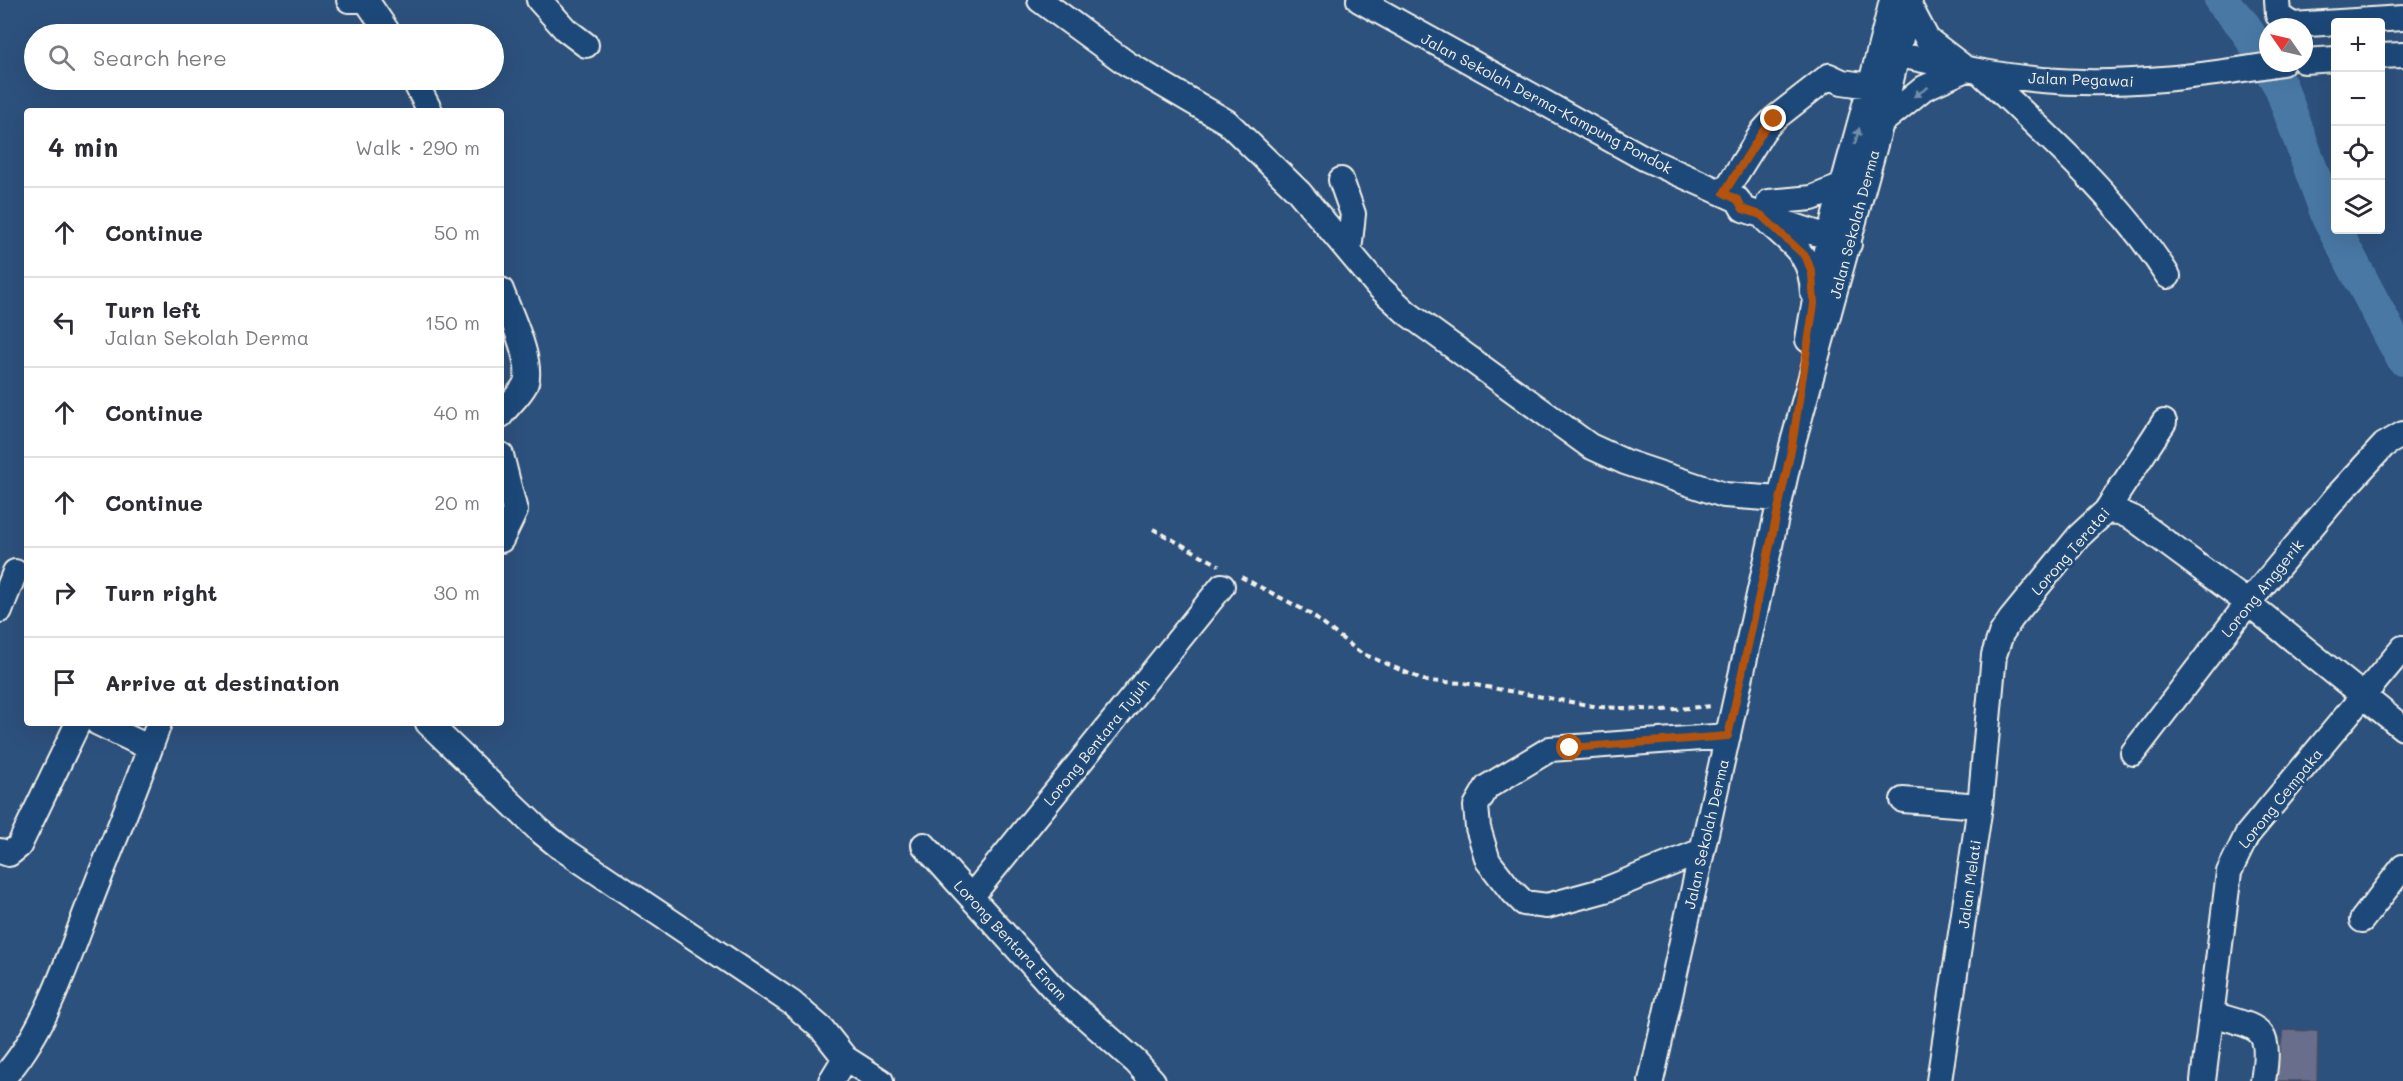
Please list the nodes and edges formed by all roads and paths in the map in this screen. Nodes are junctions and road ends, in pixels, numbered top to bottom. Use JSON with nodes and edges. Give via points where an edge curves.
{"nodes":[{"id":1,"x":349,"y":0,"type":"edge"},
{"id":2,"x":366,"y":0,"type":"edge"},
{"id":3,"x":539,"y":0,"type":"edge"},
{"id":4,"x":1041,"y":0,"type":"edge"},
{"id":5,"x":1359,"y":0,"type":"edge"},
{"id":6,"x":2277,"y":0,"type":"edge"},
{"id":7,"x":1903,"y":2,"type":"edge"},
{"id":8,"x":2403,"y":18,"type":"edge"},
{"id":9,"x":2385,"y":20,"type":"edge"},
{"id":10,"x":2331,"y":23,"type":"edge"},
{"id":11,"x":382,"y":24,"type":"edge"},
{"id":12,"x":586,"y":45,"type":"dead end"},
{"id":13,"x":1889,"y":52,"type":"junction"},
{"id":14,"x":2403,"y":55,"type":"edge"},
{"id":15,"x":2385,"y":56,"type":"edge"},
{"id":16,"x":2331,"y":59,"type":"edge"},
{"id":17,"x":2313,"y":60,"type":"edge"},
{"id":18,"x":2259,"y":67,"type":"edge"},
{"id":19,"x":1973,"y":71,"type":"junction"},
{"id":20,"x":1871,"y":86,"type":"junction"},
{"id":21,"x":419,"y":90,"type":"edge"},
{"id":22,"x":428,"y":108,"type":"edge"},
{"id":23,"x":1881,"y":123,"type":"junction"},
{"id":24,"x":1341,"y":180,"type":"dead end"},
{"id":25,"x":1843,"y":186,"type":"junction"},
{"id":26,"x":1731,"y":197,"type":"junction"},
{"id":27,"x":1765,"y":209,"type":"junction"},
{"id":28,"x":1842,"y":233,"type":"junction"},
{"id":29,"x":1349,"y":251,"type":"junction"},
{"id":30,"x":2169,"y":276,"type":"dead end"},
{"id":31,"x":504,"y":299,"type":"edge"},
{"id":32,"x":1814,"y":304,"type":"junction"},
{"id":33,"x":504,"y":411,"type":"edge"},
{"id":34,"x":2164,"y":422,"type":"dead end"},
{"id":35,"x":2403,"y":434,"type":"edge"},
{"id":36,"x":1792,"y":446,"type":"junction"},
{"id":37,"x":504,"y":467,"type":"edge"},
{"id":38,"x":1780,"y":499,"type":"junction"},
{"id":39,"x":2106,"y":511,"type":"junction"},
{"id":40,"x":1153,"y":529,"type":"dead end"},
{"id":41,"x":504,"y":534,"type":"edge"},
{"id":42,"x":15,"y":572,"type":"dead end"},
{"id":43,"x":1228,"y":577,"type":"junction"},
{"id":44,"x":2248,"y":603,"type":"junction"},
{"id":45,"x":0,"y":610,"type":"edge"},
{"id":46,"x":2403,"y":648,"type":"edge"},
{"id":47,"x":1990,"y":686,"type":"joint"},
{"id":48,"x":2365,"y":696,"type":"junction"},
{"id":49,"x":1735,"y":704,"type":"junction"},
{"id":50,"x":77,"y":726,"type":"edge"},
{"id":51,"x":104,"y":726,"type":"edge"},
{"id":52,"x":158,"y":726,"type":"edge"},
{"id":53,"x":431,"y":726,"type":"edge"},
{"id":54,"x":2403,"y":728,"type":"edge"},
{"id":55,"x":1728,"y":736,"type":"junction"},
{"id":56,"x":150,"y":748,"type":"junction"},
{"id":57,"x":2133,"y":753,"type":"dead end"},
{"id":58,"x":1903,"y":800,"type":"dead end"},
{"id":59,"x":1980,"y":806,"type":"junction"},
{"id":60,"x":924,"y":846,"type":"dead end"},
{"id":61,"x":0,"y":851,"type":"edge"},
{"id":62,"x":1702,"y":851,"type":"junction"},
{"id":63,"x":2403,"y":867,"type":"edge"},
{"id":64,"x":971,"y":897,"type":"junction"},
{"id":65,"x":2362,"y":920,"type":"dead end"},
{"id":66,"x":2212,"y":1014,"type":"junction"},
{"id":67,"x":845,"y":1058,"type":"junction"},
{"id":68,"x":0,"y":1081,"type":"edge"},
{"id":69,"x":831,"y":1081,"type":"edge"},
{"id":70,"x":881,"y":1081,"type":"edge"},
{"id":71,"x":1153,"y":1081,"type":"edge"},
{"id":72,"x":1651,"y":1081,"type":"edge"},
{"id":73,"x":1939,"y":1081,"type":"edge"},
{"id":74,"x":2203,"y":1081,"type":"edge"},
{"id":75,"x":2263,"y":1081,"type":"edge"}],
"edges":[{"from":1,"to":2,"type":"street"},
{"from":2,"to":11,"type":"street"},
{"from":3,"to":12,"type":"street"},
{"from":4,"to":29,"type":"street","via":[[1126,63],[1227,122],[1299,192]]},
{"from":5,"to":26,"type":"street","name":"Jalan Sekolah Derma-Kampung Pondok","via":[[1644,158]]},
{"from":6,"to":10,"type":"street","via":[[2278,15],[2292,25]]},
{"from":7,"to":13,"type":"street","name":"Jalan Sekolah Derma"},
{"from":7,"to":19,"type":"street","via":[[1927,39]]},
{"from":8,"to":9,"type":"street"},
{"from":13,"to":19,"type":"street","name":"Jalan Pegawai"},
{"from":13,"to":20,"type":"street","name":"Jalan Sekolah Derma"},
{"from":13,"to":23,"type":"street","name":"Jalan Sekolah Derma"},
{"from":14,"to":15,"type":"street"},
{"from":16,"to":17,"type":"street"},
{"from":18,"to":19,"type":"street","name":"Jalan Pegawai","via":[[2131,82],[2042,80]]},
{"from":19,"to":23,"type":"street","one_way":true,"via":[[1924,88]]},
{"from":19,"to":30,"type":"street","via":[[2034,122],[2106,196]]},
{"from":25,"to":20,"type":"street","name":"Jalan Sekolah Derma","one_way":true},
{"from":20,"to":26,"type":"street","via":[[1842,82],[1829,75],[1763,131]]},
{"from":21,"to":22,"type":"street"},
{"from":23,"to":28,"type":"street","name":"Jalan Sekolah Derma"},
{"from":24,"to":29,"type":"street","via":[[1353,214]]},
{"from":25,"to":27,"type":"street"},
{"from":25,"to":28,"type":"street","name":"Jalan Sekolah Derma"},
{"from":26,"to":27,"type":"street","name":"Jalan Sekolah Derma-Kampung Pondok","via":[[1745,196]]},
{"from":27,"to":28,"type":"street","name":"Jalan Sekolah Derma-Kampung Pondok"},
{"from":27,"to":32,"type":"street","via":[[1806,257],[1812,273]]},
{"from":28,"to":32,"type":"street","name":"Jalan Sekolah Derma"},
{"from":28,"to":36,"type":"street","name":"Jalan Sekolah Derma"},
{"from":29,"to":38,"type":"street","via":[[1407,313],[1590,446],[1625,462],[1724,495]]},
{"from":31,"to":33,"type":"street","via":[[526,361],[527,376],[525,385]]},
{"from":32,"to":36,"type":"street","name":"Jalan Sekolah Derma"},
{"from":34,"to":39,"type":"street","name":"Lorong Teratai"},
{"from":35,"to":44,"type":"street","name":"Lorong Anggerik","via":[[2384,445],[2338,495]]},
{"from":36,"to":38,"type":"street","name":"Jalan Sekolah Derma"},
{"from":37,"to":41,"type":"street","via":[[515,511]]},
{"from":38,"to":49,"type":"street","name":"Jalan Sekolah Derma"},
{"from":39,"to":44,"type":"street","via":[[2133,518]]},
{"from":39,"to":47,"type":"street","name":"Lorong Teratai","via":[[2079,536],[2001,634]]},
{"from":40,"to":43,"type":"path"},
{"from":42,"to":45,"type":"street"},
{"from":43,"to":49,"type":"path","via":[[1305,611],[1361,653],[1426,681],[1464,683],[1599,706],[1663,710]]},
{"from":43,"to":64,"type":"street","name":"Lorong Bentara Tujuh"},
{"from":44,"to":48,"type":"street"},
{"from":44,"to":57,"type":"street","name":"Lorong Anggerik"},
{"from":46,"to":48,"type":"street","name":"Lorong Cempaka"},
{"from":47,"to":59,"type":"street","name":"Jalan Melati"},
{"from":48,"to":54,"type":"street"},
{"from":48,"to":66,"type":"street","name":"Lorong Cempaka","via":[[2236,853],[2229,872]]},
{"from":49,"to":55,"type":"street","name":"Jalan Sekolah Derma"},
{"from":50,"to":61,"type":"street","via":[[20,846],[9,854]]},
{"from":51,"to":56,"type":"street"},
{"from":52,"to":56,"type":"street"},
{"from":53,"to":67,"type":"street","via":[[539,830],[792,1003],[822,1029]]},
{"from":55,"to":62,"type":"street","name":"Jalan Sekolah Derma"},
{"from":55,"to":62,"type":"street","via":[[1550,748],[1487,787],[1476,806],[1488,861],[1524,903],[1547,906],[1605,890]]},
{"from":56,"to":68,"type":"street","via":[[36,1031],[27,1049]]},
{"from":58,"to":59,"type":"street"},
{"from":59,"to":73,"type":"street","name":"Jalan Melati"},
{"from":60,"to":64,"type":"street","name":"Lorong Bentara Enam"},
{"from":62,"to":72,"type":"street","name":"Jalan Sekolah Derma"},
{"from":63,"to":65,"type":"street"},
{"from":64,"to":71,"type":"street","name":"Lorong Bentara Enam","via":[[1054,989]]},
{"from":66,"to":74,"type":"street","name":"Lorong Cempaka"},
{"from":66,"to":75,"type":"street","via":[[2262,1033],[2267,1055]]},
{"from":67,"to":69,"type":"street"},
{"from":67,"to":70,"type":"street"}]}
